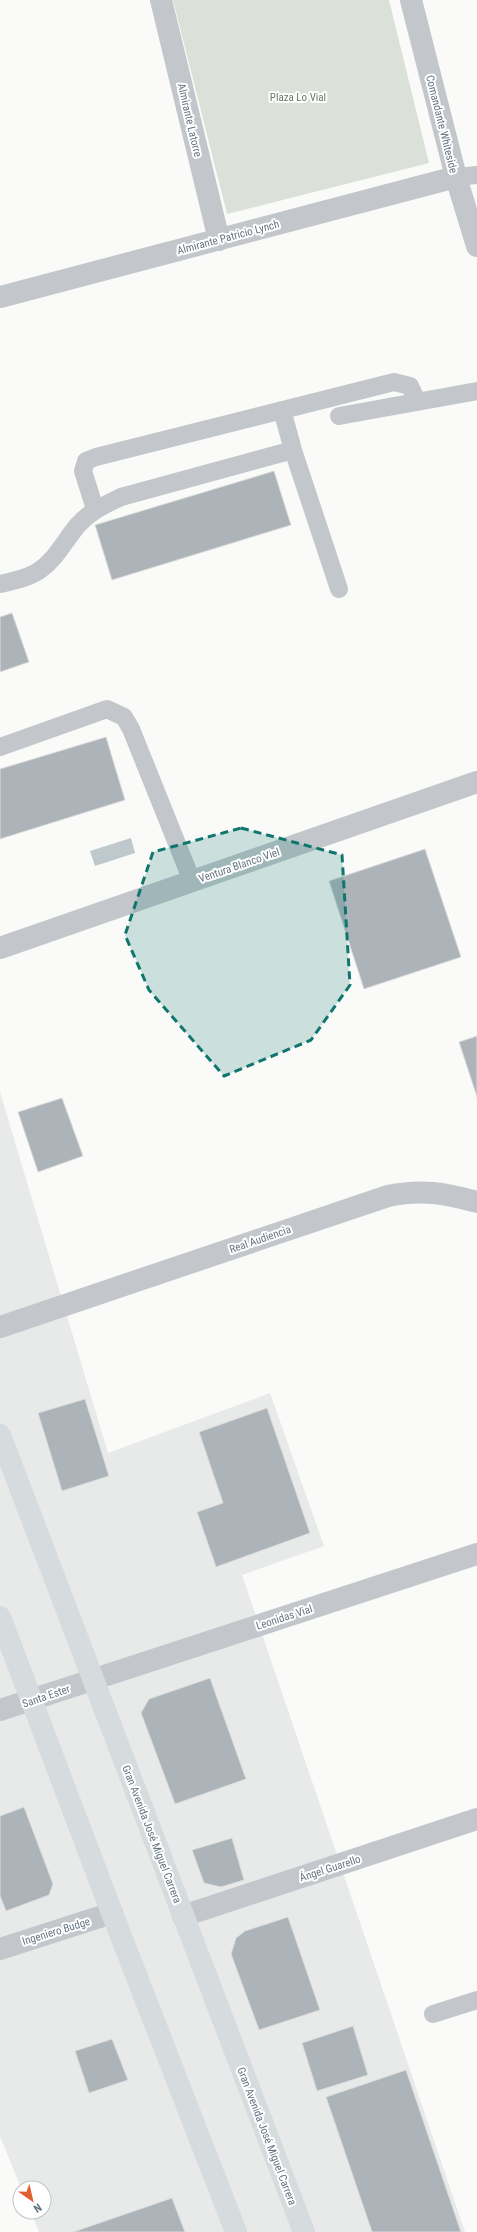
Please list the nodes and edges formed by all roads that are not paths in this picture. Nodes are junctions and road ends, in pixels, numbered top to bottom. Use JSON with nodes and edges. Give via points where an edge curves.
{"nodes":[{"id":1,"x":162,"y":0,"type":"edge"},
{"id":2,"x":411,"y":0,"type":"edge"},
{"id":3,"x":477,"y":175,"type":"edge"},
{"id":4,"x":456,"y":178,"type":"junction"},
{"id":5,"x":219,"y":240,"type":"junction"},
{"id":6,"x":477,"y":246,"type":"edge"},
{"id":7,"x":0,"y":297,"type":"edge"},
{"id":8,"x":477,"y":391,"type":"edge"},
{"id":9,"x":417,"y":402,"type":"junction"},
{"id":10,"x":282,"y":410,"type":"junction"},
{"id":11,"x":339,"y":416,"type":"dead end"},
{"id":12,"x":293,"y":450,"type":"junction"},
{"id":13,"x":95,"y":509,"type":"junction"},
{"id":14,"x":0,"y":584,"type":"edge"},
{"id":15,"x":339,"y":589,"type":"dead end"},
{"id":16,"x":0,"y":747,"type":"edge"},
{"id":17,"x":477,"y":782,"type":"edge"},
{"id":18,"x":192,"y":881,"type":"junction"},
{"id":19,"x":0,"y":948,"type":"edge"},
{"id":20,"x":477,"y":1202,"type":"edge"},
{"id":21,"x":0,"y":1327,"type":"edge"},
{"id":22,"x":0,"y":1436,"type":"edge"},
{"id":23,"x":477,"y":1554,"type":"edge"},
{"id":24,"x":0,"y":1617,"type":"edge"},
{"id":25,"x":92,"y":1680,"type":"junction"},
{"id":26,"x":33,"y":1701,"type":"junction"},
{"id":27,"x":0,"y":1710,"type":"edge"},
{"id":28,"x":477,"y":1819,"type":"edge"},
{"id":29,"x":112,"y":1913,"type":"junction"},
{"id":30,"x":183,"y":1916,"type":"junction"},
{"id":31,"x":0,"y":1949,"type":"edge"},
{"id":32,"x":477,"y":2000,"type":"edge"},
{"id":33,"x":433,"y":2014,"type":"dead end"},
{"id":34,"x":236,"y":2232,"type":"edge"},
{"id":35,"x":304,"y":2232,"type":"edge"}],
"edges":[{"from":1,"to":5,"type":"street","name":"Almirante Latorre"},
{"from":2,"to":4,"type":"street","name":"Comandante Whiteside"},
{"from":3,"to":4,"type":"lane"},
{"from":4,"to":5,"type":"street","name":"Almirante Patricio Lynch"},
{"from":4,"to":6,"type":"street","name":"Comandante Whiteside"},
{"from":5,"to":7,"type":"street","name":"Almirante Patricio Lynch"},
{"from":8,"to":9,"type":"lane"},
{"from":9,"to":10,"type":"lane","via":[[410,386],[394,382]]},
{"from":9,"to":11,"type":"lane"},
{"from":10,"to":12,"type":"lane"},
{"from":10,"to":13,"type":"lane","via":[[86,461],[83,471]]},
{"from":12,"to":13,"type":"lane","via":[[121,497]]},
{"from":12,"to":15,"type":"lane"},
{"from":13,"to":14,"type":"lane","via":[[78,525],[56,556],[40,570]]},
{"from":16,"to":18,"type":"lane","via":[[107,710],[124,717]]},
{"from":17,"to":18,"type":"street","name":"Ventura Blanco Viel"},
{"from":18,"to":19,"type":"street","name":"Ventura Blanco Viel"},
{"from":20,"to":21,"type":"street","name":"Real Audiencia","via":[[433,1192],[411,1191],[388,1196]]},
{"from":22,"to":25,"type":"main road","name":"Gran Avenida José Miguel Carrera"},
{"from":23,"to":25,"type":"street","name":"Leonidas Vial"},
{"from":24,"to":26,"type":"main road"},
{"from":25,"to":26,"type":"street","name":"Santa Ester"},
{"from":25,"to":30,"type":"main road","name":"Gran Avenida José Miguel Carrera"},
{"from":26,"to":27,"type":"street","name":"Santa Ester"},
{"from":26,"to":29,"type":"main road"},
{"from":28,"to":30,"type":"street","name":"Ángel Guarello"},
{"from":29,"to":31,"type":"street","name":"Ingeniero Budge"},
{"from":29,"to":34,"type":"main road"},
{"from":30,"to":35,"type":"main road","name":"Gran Avenida José Miguel Carrera"},
{"from":32,"to":33,"type":"lane"}]}
